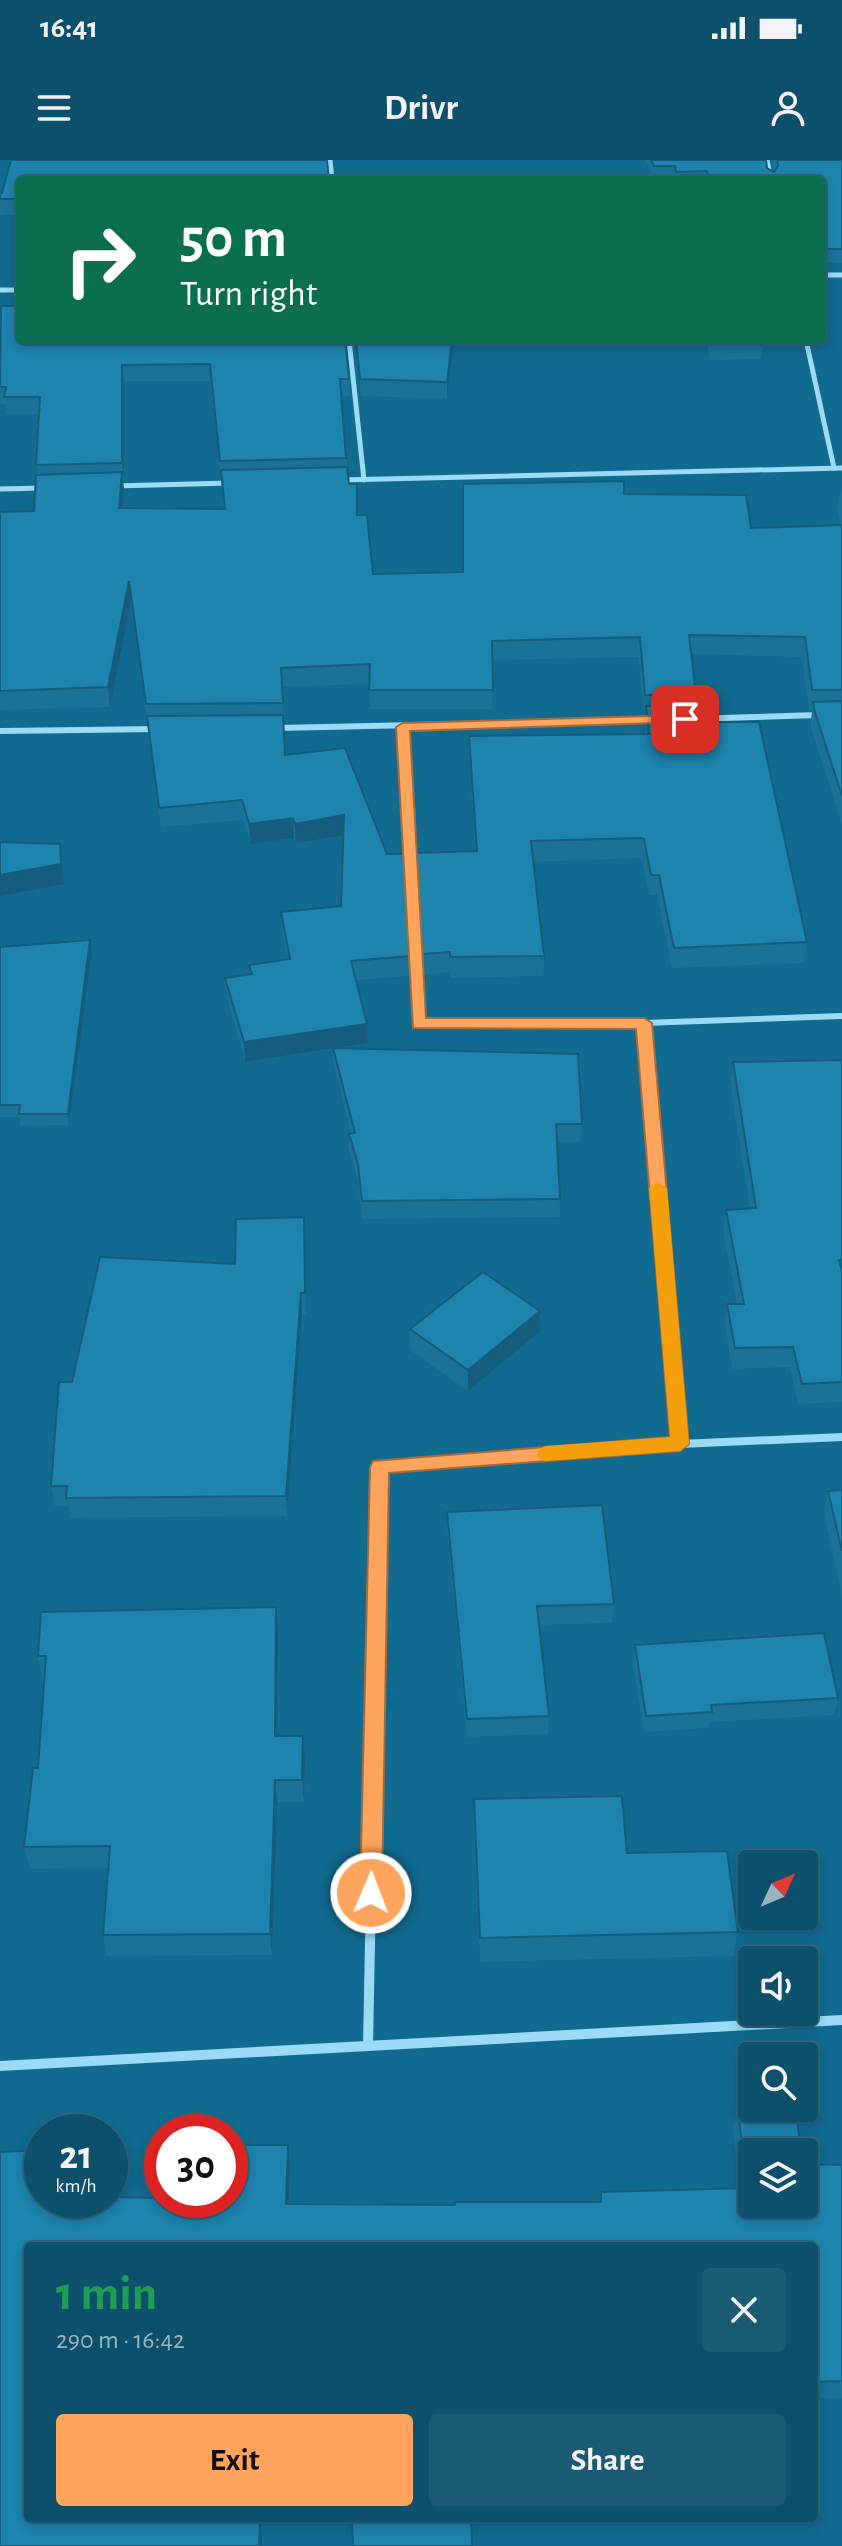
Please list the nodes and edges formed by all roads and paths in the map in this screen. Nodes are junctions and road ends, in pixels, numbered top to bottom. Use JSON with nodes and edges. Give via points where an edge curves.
{"nodes":[{"id":1,"x":349,"y":344,"type":"edge"},
{"id":2,"x":807,"y":344,"type":"edge"},
{"id":3,"x":834,"y":468,"type":"junction"},
{"id":4,"x":842,"y":468,"type":"edge"},
{"id":5,"x":364,"y":480,"type":"junction"},
{"id":6,"x":332,"y":481,"type":"edge"},
{"id":7,"x":237,"y":483,"type":"edge"},
{"id":8,"x":111,"y":486,"type":"edge"},
{"id":9,"x":47,"y":488,"type":"edge"},
{"id":10,"x":0,"y":489,"type":"edge"},
{"id":11,"x":826,"y":715,"type":"edge"},
{"id":12,"x":685,"y":719,"type":"edge"},
{"id":13,"x":669,"y":720,"type":"edge"},
{"id":14,"x":403,"y":727,"type":"junction"},
{"id":15,"x":263,"y":728,"type":"edge"},
{"id":16,"x":170,"y":729,"type":"edge"},
{"id":17,"x":0,"y":731,"type":"edge"},
{"id":18,"x":842,"y":1016,"type":"edge"},
{"id":19,"x":644,"y":1023,"type":"junction"},
{"id":20,"x":842,"y":1437,"type":"edge"},
{"id":21,"x":680,"y":1444,"type":"junction"},
{"id":22,"x":842,"y":2020,"type":"edge"},
{"id":23,"x":368,"y":2046,"type":"junction"},
{"id":24,"x":0,"y":2066,"type":"edge"}],
"edges":[{"from":1,"to":5,"type":"street"},
{"from":2,"to":3,"type":"street"},
{"from":3,"to":4,"type":"street"},
{"from":3,"to":5,"type":"street"},
{"from":5,"to":6,"type":"street"},
{"from":7,"to":8,"type":"street"},
{"from":9,"to":10,"type":"street"},
{"from":11,"to":12,"type":"street"},
{"from":13,"to":14,"type":"street"},
{"from":14,"to":15,"type":"street"},
{"from":14,"to":19,"type":"street","via":[[418,1024]]},
{"from":16,"to":17,"type":"street"},
{"from":18,"to":19,"type":"street"},
{"from":19,"to":21,"type":"street"},
{"from":20,"to":21,"type":"street"},
{"from":21,"to":23,"type":"street","via":[[379,1467]]},
{"from":22,"to":23,"type":"street"},
{"from":23,"to":24,"type":"street"}]}
